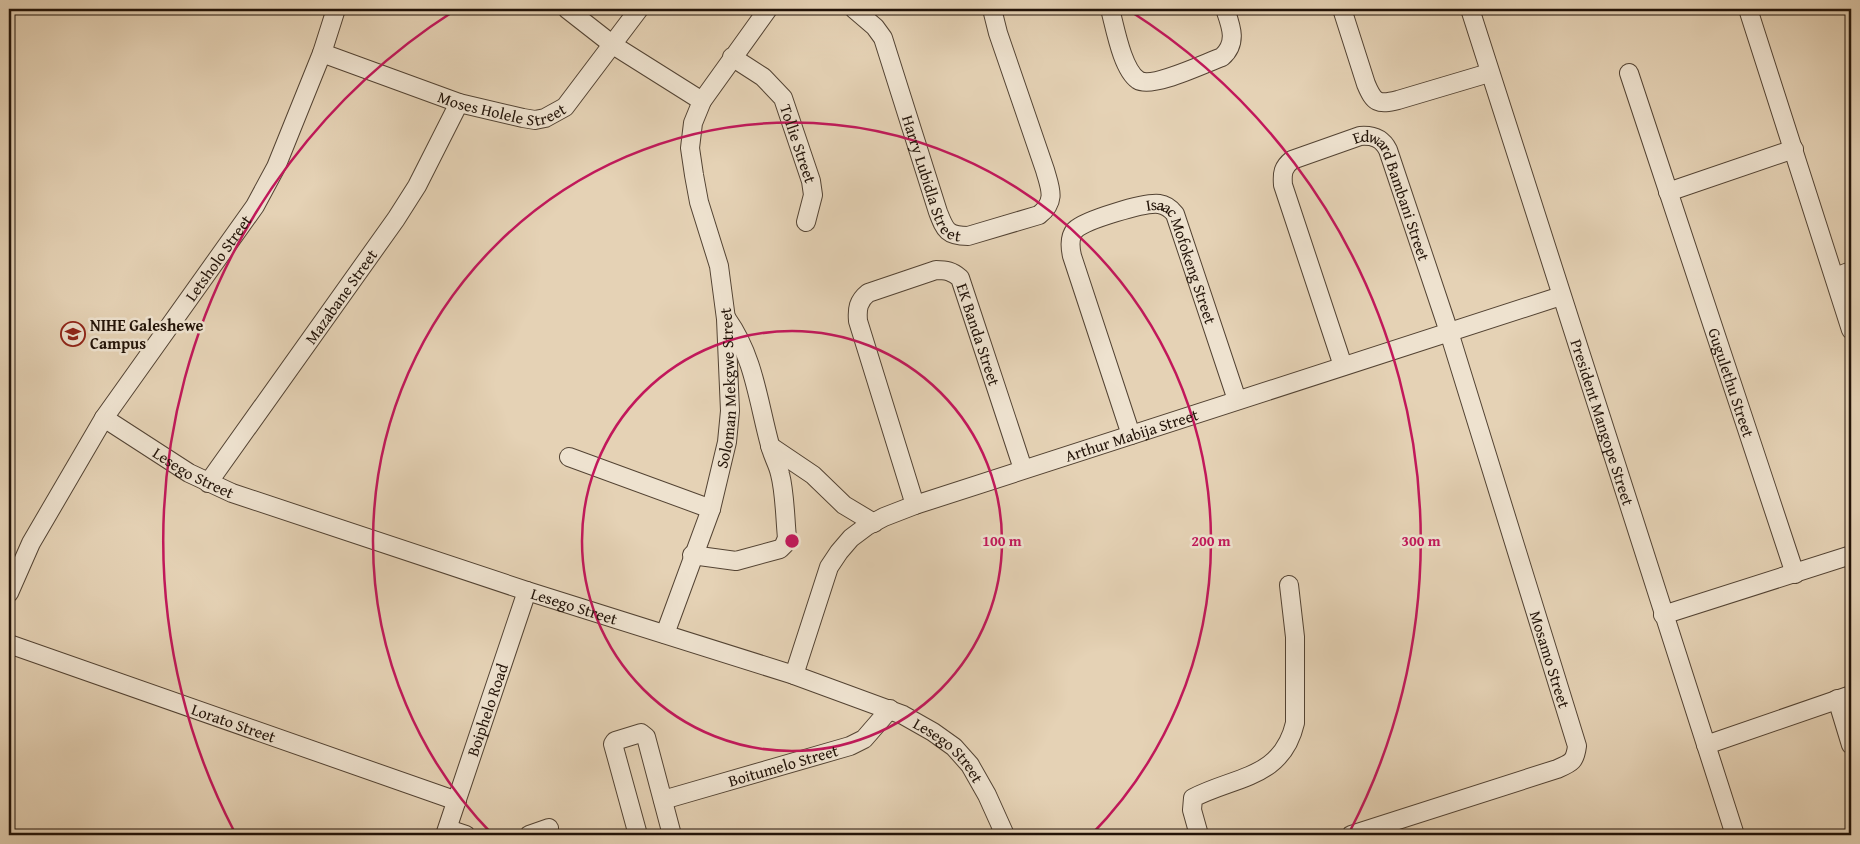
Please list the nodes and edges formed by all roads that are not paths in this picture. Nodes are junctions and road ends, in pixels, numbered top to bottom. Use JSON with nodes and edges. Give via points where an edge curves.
{"nodes":[{"id":1,"x":336,"y":9,"type":"edge"},
{"id":2,"x":567,"y":9,"type":"edge"},
{"id":3,"x":639,"y":9,"type":"edge"},
{"id":4,"x":768,"y":9,"type":"edge"},
{"id":5,"x":854,"y":9,"type":"edge"},
{"id":6,"x":992,"y":9,"type":"edge"},
{"id":7,"x":1110,"y":9,"type":"edge"},
{"id":8,"x":1225,"y":9,"type":"edge"},
{"id":9,"x":1342,"y":9,"type":"edge"},
{"id":10,"x":1470,"y":9,"type":"edge"},
{"id":11,"x":1748,"y":9,"type":"edge"},
{"id":12,"x":613,"y":45,"type":"junction"},
{"id":13,"x":322,"y":54,"type":"junction"},
{"id":14,"x":732,"y":57,"type":"junction"},
{"id":15,"x":1629,"y":72,"type":"dead end"},
{"id":16,"x":1490,"y":73,"type":"junction"},
{"id":17,"x":702,"y":101,"type":"junction"},
{"id":18,"x":459,"y":103,"type":"junction"},
{"id":19,"x":1794,"y":149,"type":"junction"},
{"id":20,"x":1668,"y":192,"type":"junction"},
{"id":21,"x":806,"y":222,"type":"dead end"},
{"id":22,"x":1843,"y":274,"type":"edge"},
{"id":23,"x":1561,"y":296,"type":"junction"},
{"id":24,"x":726,"y":319,"type":"junction"},
{"id":25,"x":1851,"y":330,"type":"edge"},
{"id":26,"x":1448,"y":332,"type":"junction"},
{"id":27,"x":1343,"y":366,"type":"junction"},
{"id":28,"x":1237,"y":400,"type":"junction"},
{"id":29,"x":104,"y":418,"type":"junction"},
{"id":30,"x":1131,"y":435,"type":"junction"},
{"id":31,"x":770,"y":446,"type":"junction"},
{"id":32,"x":569,"y":457,"type":"dead end"},
{"id":33,"x":1023,"y":469,"type":"junction"},
{"id":34,"x":208,"y":483,"type":"junction"},
{"id":35,"x":915,"y":505,"type":"junction"},
{"id":36,"x":711,"y":509,"type":"junction"},
{"id":37,"x":874,"y":523,"type":"junction"},
{"id":38,"x":692,"y":555,"type":"junction"},
{"id":39,"x":1851,"y":555,"type":"edge"},
{"id":40,"x":1795,"y":574,"type":"junction"},
{"id":41,"x":1289,"y":584,"type":"dead end"},
{"id":42,"x":527,"y":592,"type":"junction"},
{"id":43,"x":9,"y":593,"type":"edge"},
{"id":44,"x":1663,"y":614,"type":"junction"},
{"id":45,"x":665,"y":634,"type":"junction"},
{"id":46,"x":9,"y":644,"type":"edge"},
{"id":47,"x":794,"y":675,"type":"junction"},
{"id":48,"x":1844,"y":697,"type":"edge"},
{"id":49,"x":890,"y":709,"type":"junction"},
{"id":50,"x":1706,"y":745,"type":"junction"},
{"id":51,"x":1851,"y":745,"type":"edge"},
{"id":52,"x":663,"y":800,"type":"junction"},
{"id":53,"x":457,"y":801,"type":"junction"},
{"id":54,"x":549,"y":828,"type":"dead end"},
{"id":55,"x":446,"y":832,"type":"edge"},
{"id":56,"x":466,"y":835,"type":"edge"},
{"id":57,"x":529,"y":835,"type":"edge"},
{"id":58,"x":638,"y":835,"type":"edge"},
{"id":59,"x":672,"y":835,"type":"edge"},
{"id":60,"x":1005,"y":835,"type":"edge"},
{"id":61,"x":1199,"y":835,"type":"edge"},
{"id":62,"x":1351,"y":835,"type":"edge"},
{"id":63,"x":1735,"y":835,"type":"edge"}],
"edges":[{"from":1,"to":13,"type":"street","name":"Letsholo Street"},
{"from":2,"to":12,"type":"street"},
{"from":3,"to":12,"type":"street","name":"Moses Holele Street"},
{"from":4,"to":14,"type":"street","name":"Soloman Mekgwe Street"},
{"from":5,"to":6,"type":"street","name":"Harry Lubidla Street","via":[[883,38],[938,212],[948,232],[968,236],[1039,214],[1047,209],[1051,200],[1045,170]]},
{"from":7,"to":8,"type":"street","via":[[1127,64],[1138,80],[1148,83],[1163,80],[1228,52],[1233,34]]},
{"from":9,"to":16,"type":"street","via":[[1366,84],[1377,101],[1392,102]]},
{"from":10,"to":16,"type":"street","name":"President Mangope Street"},
{"from":11,"to":19,"type":"street"},
{"from":12,"to":17,"type":"street"},
{"from":12,"to":18,"type":"street","name":"Moses Holele Street","via":[[565,107],[545,118],[523,118]]},
{"from":13,"to":18,"type":"street","name":"Moses Holele Street"},
{"from":13,"to":29,"type":"street","name":"Letsholo Street","via":[[276,167],[254,206]]},
{"from":14,"to":17,"type":"street","name":"Soloman Mekgwe Street"},
{"from":14,"to":21,"type":"street","name":"Tollie Street","via":[[762,77],[783,98],[812,181],[813,194]]},
{"from":15,"to":20,"type":"street","name":"Gugulethu Street"},
{"from":16,"to":23,"type":"street","name":"President Mangope Street"},
{"from":17,"to":24,"type":"street","name":"Soloman Mekgwe Street","via":[[692,123],[690,148],[699,202],[719,266]]},
{"from":18,"to":34,"type":"street","name":"Mazabane Street","via":[[407,203]]},
{"from":19,"to":20,"type":"street"},
{"from":19,"to":22,"type":"street"},
{"from":20,"to":40,"type":"street","name":"Gugulethu Street"},
{"from":22,"to":25,"type":"street"},
{"from":23,"to":26,"type":"street","name":"Arthur Mabija Street"},
{"from":23,"to":44,"type":"street","name":"President Mangope Street"},
{"from":24,"to":31,"type":"street","via":[[745,350]]},
{"from":24,"to":36,"type":"street","name":"Soloman Mekgwe Street","via":[[730,411],[724,460]]},
{"from":26,"to":27,"type":"street","name":"Arthur Mabija Street"},
{"from":26,"to":27,"type":"street","name":"Edward Bambani Street","via":[[1388,150],[1380,139],[1360,136],[1292,160],[1282,172],[1283,184]]},
{"from":26,"to":62,"type":"street","name":"Mosamo Street","via":[[1574,731],[1576,756],[1572,762],[1557,769]]},
{"from":27,"to":28,"type":"street","name":"Arthur Mabija Street"},
{"from":28,"to":30,"type":"street","name":"Arthur Mabija Street"},
{"from":28,"to":30,"type":"street","name":"Isaac Mofokeng Street","via":[[1170,207],[1148,204],[1092,221],[1075,230],[1071,238],[1072,256]]},
{"from":29,"to":34,"type":"street","name":"Lesego Street"},
{"from":29,"to":43,"type":"street","name":"Letsholo Street","via":[[31,543]]},
{"from":30,"to":33,"type":"street","name":"Arthur Mabija Street"},
{"from":31,"to":37,"type":"street","via":[[813,475],[844,505]]},
{"from":31,"to":38,"type":"street","via":[[780,474],[787,538],[784,545],[780,549],[736,561]]},
{"from":32,"to":36,"type":"street"},
{"from":33,"to":35,"type":"street","name":"Arthur Mabija Street"},
{"from":33,"to":35,"type":"street","name":"EK Banda Street","via":[[960,278],[948,270],[936,270],[876,290],[862,298],[858,305],[858,321]]},
{"from":34,"to":42,"type":"street","name":"Lesego Street","via":[[232,494]]},
{"from":35,"to":37,"type":"street","name":"Arthur Mabija Street"},
{"from":36,"to":38,"type":"street","name":"Soloman Mekgwe Street"},
{"from":37,"to":47,"type":"street","name":"Arthur Mabija Street","via":[[851,538],[829,567]]},
{"from":38,"to":45,"type":"street","name":"Soloman Mekgwe Street"},
{"from":39,"to":40,"type":"street"},
{"from":40,"to":44,"type":"street"},
{"from":41,"to":61,"type":"street","via":[[1295,637],[1296,723],[1292,736],[1279,756],[1259,772],[1193,798],[1192,810]]},
{"from":42,"to":45,"type":"street","name":"Lesego Street"},
{"from":42,"to":53,"type":"street","name":"Boiphelo Road"},
{"from":44,"to":50,"type":"street","name":"President Mangope Street"},
{"from":45,"to":47,"type":"street","name":"Lesego Street"},
{"from":46,"to":53,"type":"street","name":"Lorato Street"},
{"from":47,"to":49,"type":"street","name":"Lesego Street"},
{"from":48,"to":50,"type":"street"},
{"from":48,"to":51,"type":"street"},
{"from":49,"to":52,"type":"street","name":"Boitumelo Street","via":[[869,734],[850,746]]},
{"from":49,"to":60,"type":"street","name":"Lesego Street","via":[[933,732],[970,764]]},
{"from":50,"to":63,"type":"street","name":"President Mangope Street"},
{"from":52,"to":58,"type":"street","via":[[644,734],[615,741],[613,748]]},
{"from":52,"to":59,"type":"street"},
{"from":53,"to":55,"type":"street","name":"Boiphelo Road"},
{"from":54,"to":57,"type":"street"},
{"from":55,"to":56,"type":"street","name":"Boiphelo Road"}]}
